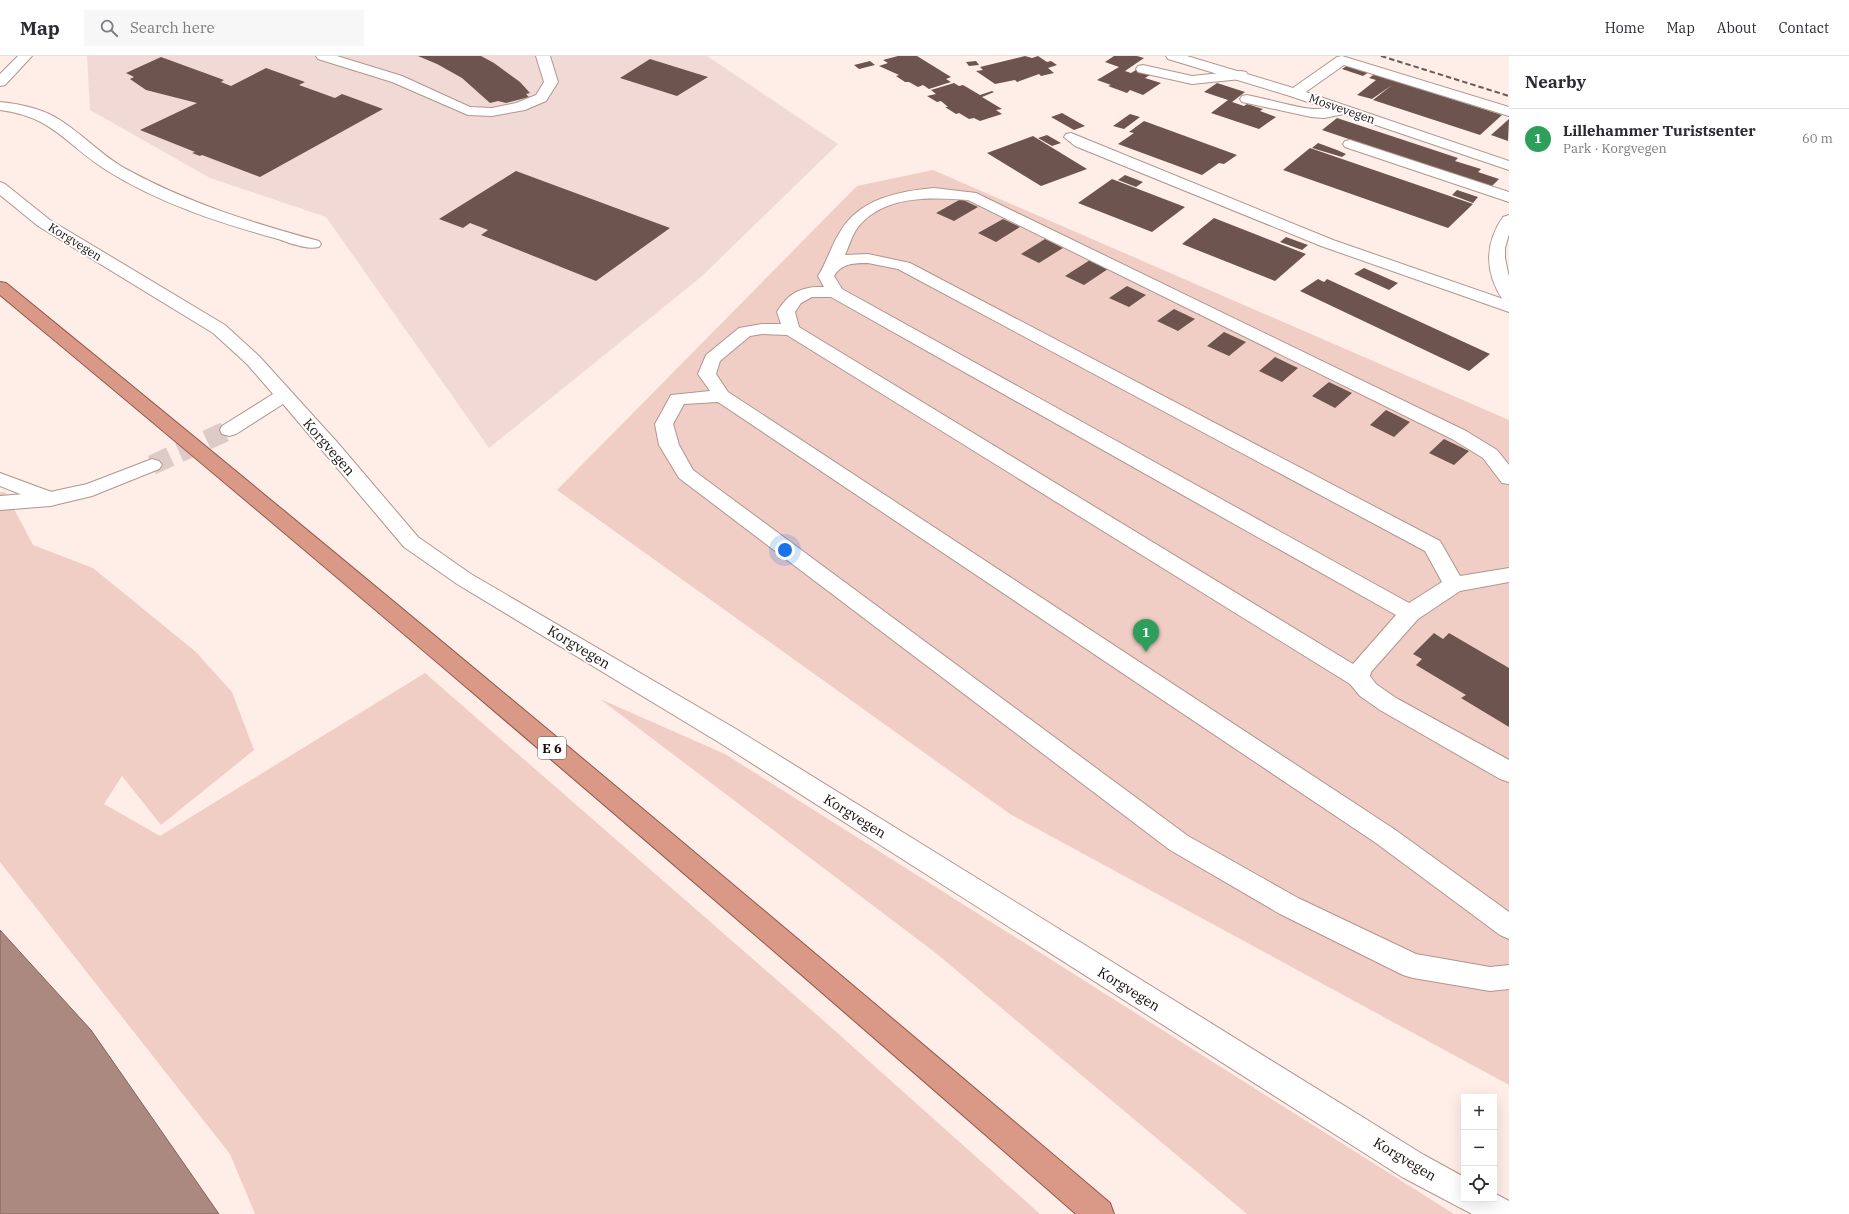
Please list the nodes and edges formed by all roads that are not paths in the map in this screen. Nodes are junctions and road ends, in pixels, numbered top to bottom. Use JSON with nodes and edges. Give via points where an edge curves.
{"nodes":[{"id":1,"x":25,"y":56,"type":"edge"},
{"id":2,"x":324,"y":56,"type":"edge"},
{"id":3,"x":543,"y":56,"type":"edge"},
{"id":4,"x":1173,"y":56,"type":"edge"},
{"id":5,"x":1143,"y":69,"type":"dead end"},
{"id":6,"x":1241,"y":75,"type":"junction"},
{"id":7,"x":0,"y":82,"type":"edge"},
{"id":8,"x":1295,"y":93,"type":"junction"},
{"id":9,"x":1247,"y":100,"type":"dead end"},
{"id":10,"x":0,"y":106,"type":"edge"},
{"id":11,"x":1344,"y":110,"type":"junction"},
{"id":12,"x":1509,"y":112,"type":"edge"},
{"id":13,"x":1071,"y":137,"type":"dead end"},
{"id":14,"x":1350,"y":144,"type":"dead end"},
{"id":15,"x":1509,"y":166,"type":"edge"},
{"id":16,"x":0,"y":187,"type":"edge"},
{"id":17,"x":1509,"y":197,"type":"edge"},
{"id":18,"x":1509,"y":220,"type":"edge"},
{"id":19,"x":313,"y":244,"type":"dead end"},
{"id":20,"x":833,"y":266,"type":"junction"},
{"id":21,"x":0,"y":287,"type":"edge"},
{"id":22,"x":835,"y":292,"type":"junction"},
{"id":23,"x":1509,"y":296,"type":"edge"},
{"id":24,"x":1509,"y":307,"type":"edge"},
{"id":25,"x":791,"y":330,"type":"junction"},
{"id":26,"x":283,"y":396,"type":"junction"},
{"id":27,"x":722,"y":396,"type":"junction"},
{"id":28,"x":229,"y":430,"type":"tunnel mouth"},
{"id":29,"x":152,"y":465,"type":"tunnel mouth"},
{"id":30,"x":1509,"y":478,"type":"edge"},
{"id":31,"x":0,"y":479,"type":"edge"},
{"id":32,"x":50,"y":499,"type":"junction"},
{"id":33,"x":0,"y":503,"type":"edge"},
{"id":34,"x":1509,"y":575,"type":"edge"},
{"id":35,"x":1454,"y":584,"type":"junction"},
{"id":36,"x":1410,"y":613,"type":"junction"},
{"id":37,"x":1358,"y":678,"type":"junction"},
{"id":38,"x":1509,"y":772,"type":"edge"},
{"id":39,"x":1509,"y":927,"type":"edge"},
{"id":40,"x":1509,"y":977,"type":"edge"},
{"id":41,"x":1461,"y":1191,"type":"edge"},
{"id":42,"x":1481,"y":1202,"type":"edge"},
{"id":43,"x":1099,"y":1214,"type":"edge"},
{"id":44,"x":1503,"y":1214,"type":"edge"}],
"edges":[{"from":1,"to":7,"type":"street"},
{"from":2,"to":3,"type":"street","via":[[397,79],[468,111],[492,112],[520,107],[541,98],[551,82]]},
{"from":4,"to":6,"type":"street","name":"Mosvevegen"},
{"from":5,"to":6,"type":"street","via":[[1192,80]]},
{"from":6,"to":8,"type":"street","name":"Mosvevegen"},
{"from":8,"to":11,"type":"street","name":"Mosvevegen"},
{"from":8,"to":12,"type":"street","via":[[1342,60]]},
{"from":9,"to":11,"type":"street","via":[[1311,113],[1324,114]]},
{"from":10,"to":19,"type":"street","via":[[29,111],[53,122],[118,171],[154,190],[223,218]]},
{"from":11,"to":15,"type":"street","name":"Mosvevegen"},
{"from":13,"to":24,"type":"street","via":[[1087,146],[1327,243]]},
{"from":14,"to":17,"type":"street"},
{"from":16,"to":26,"type":"street","name":"Korgvegen","via":[[44,223],[219,330],[254,360]]},
{"from":18,"to":23,"type":"street","via":[[1498,242],[1496,258]]},
{"from":20,"to":22,"type":"street","via":[[826,276]]},
{"from":20,"to":30,"type":"street","via":[[851,226],[865,212],[883,203],[934,193],[971,196],[1459,435],[1490,454]]},
{"from":20,"to":35,"type":"street","via":[[845,260],[870,257],[904,266],[1433,546]]},
{"from":21,"to":43,"type":"highway","number":"E 6","via":[[821,974]]},
{"from":22,"to":25,"type":"street","via":[[802,294],[791,301],[786,312]]},
{"from":22,"to":36,"type":"street"},
{"from":25,"to":27,"type":"street","via":[[762,329],[745,332],[712,359],[707,374]]},
{"from":25,"to":37,"type":"street"},
{"from":26,"to":28,"type":"street"},
{"from":26,"to":41,"type":"street","name":"Korgvegen","via":[[330,446],[386,516],[411,542],[464,579],[728,736],[1406,1161]]},
{"from":27,"to":39,"type":"street","via":[[1385,836]]},
{"from":27,"to":40,"type":"street","via":[[678,399],[664,424],[669,444],[686,474],[1180,843],[1289,906],[1413,966],[1490,979]]},
{"from":29,"to":32,"type":"street","via":[[92,489]]},
{"from":31,"to":32,"type":"street"},
{"from":32,"to":33,"type":"street"},
{"from":34,"to":35,"type":"street"},
{"from":35,"to":36,"type":"street"},
{"from":36,"to":37,"type":"street","via":[[1361,669]]},
{"from":37,"to":38,"type":"street","via":[[1368,690],[1388,704]]},
{"from":42,"to":44,"type":"street"}]}
